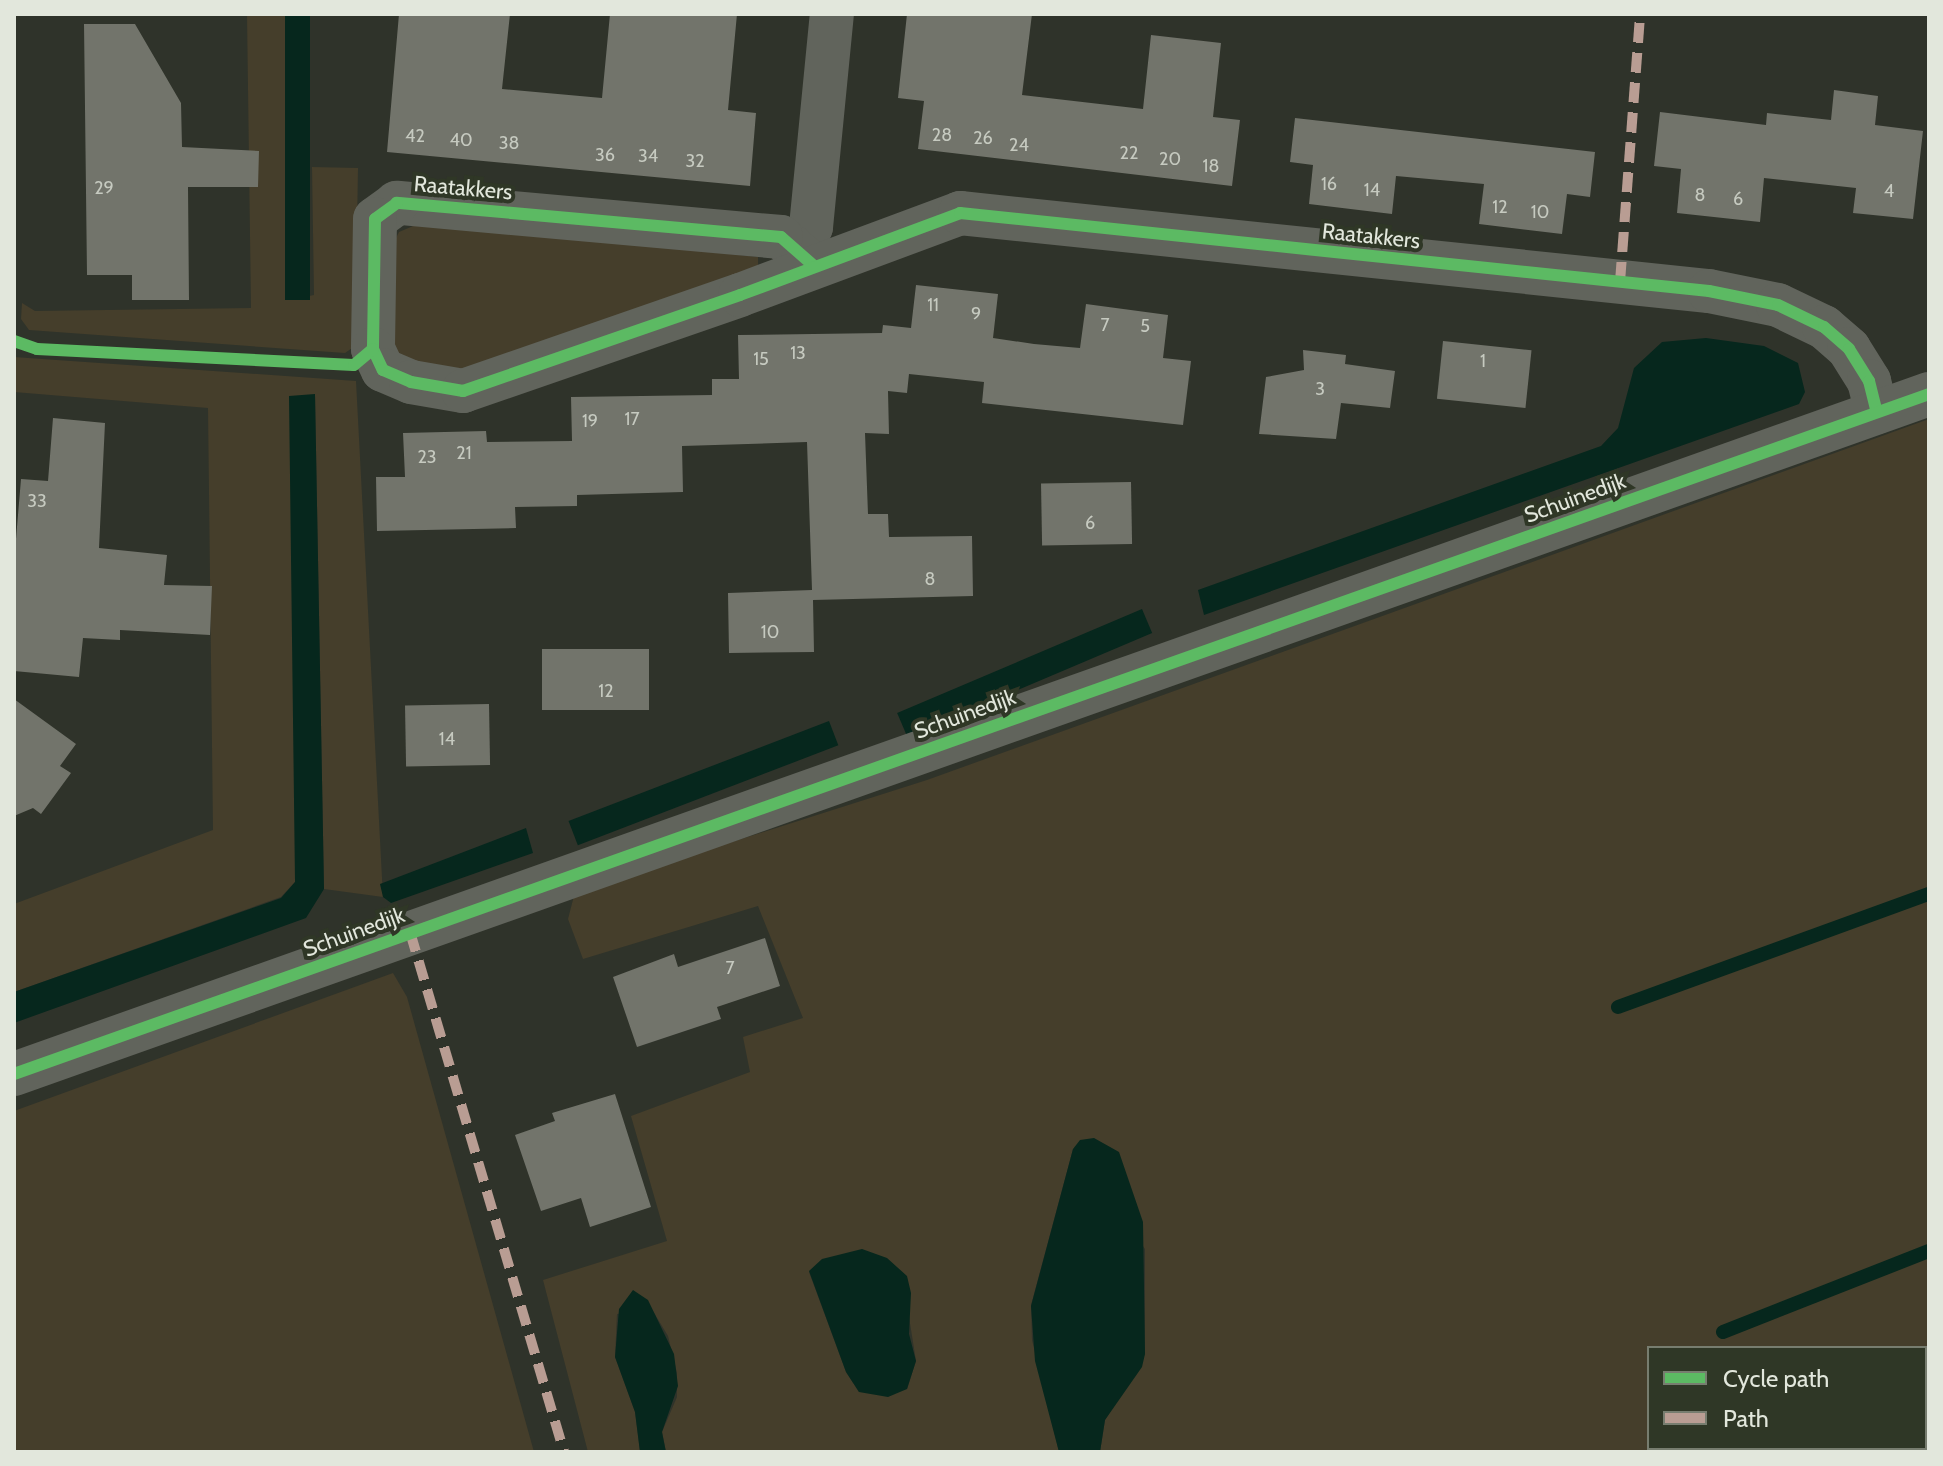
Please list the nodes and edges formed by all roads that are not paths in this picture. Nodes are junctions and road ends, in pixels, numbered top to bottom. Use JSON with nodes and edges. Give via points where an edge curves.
{"nodes":[{"id":1,"x":832,"y":14,"type":"edge"},
{"id":2,"x":804,"y":258,"type":"junction"},
{"id":3,"x":1929,"y":394,"type":"edge"},
{"id":4,"x":1877,"y":412,"type":"junction"},
{"id":5,"x":14,"y":1074,"type":"edge"}],
"edges":[{"from":1,"to":2,"type":"street"},
{"from":2,"to":2,"type":"street","name":"Raatakkers","via":[[463,391],[411,382],[383,370],[373,349],[375,219],[397,203],[781,237]]},
{"from":2,"to":4,"type":"street","name":"Raatakkers","via":[[960,213],[1709,291],[1778,305],[1824,327],[1849,349],[1869,381]]},
{"from":3,"to":4,"type":"street","name":"Schuinedijk"},
{"from":4,"to":5,"type":"street","name":"Schuinedijk"}]}
